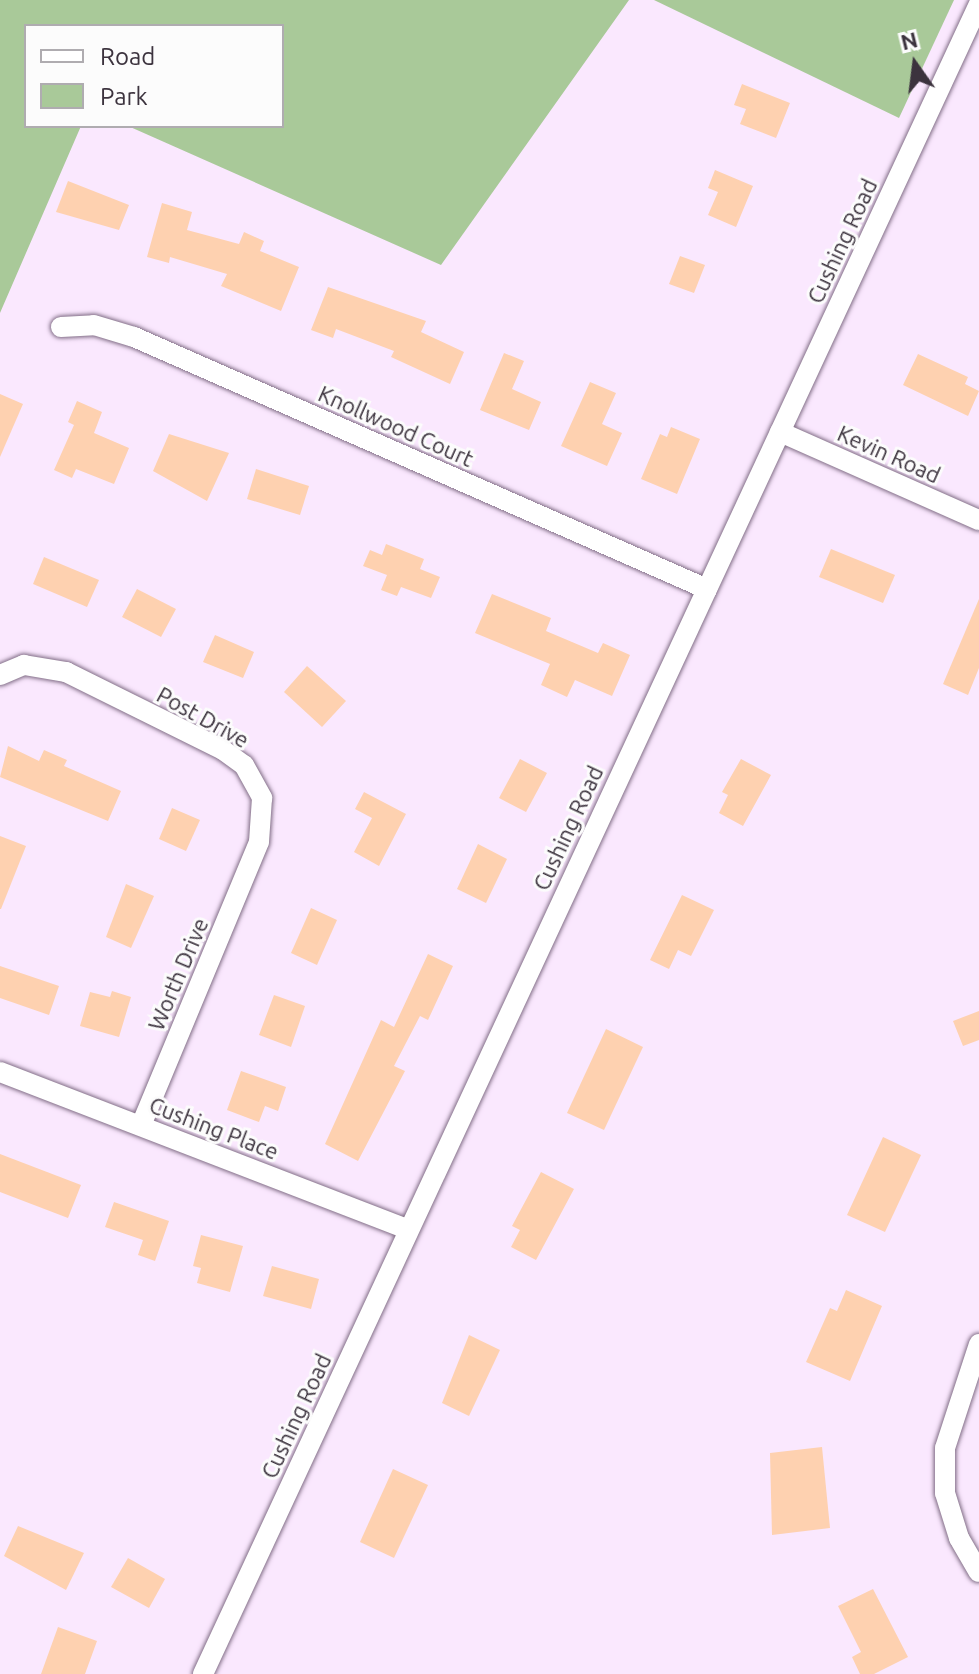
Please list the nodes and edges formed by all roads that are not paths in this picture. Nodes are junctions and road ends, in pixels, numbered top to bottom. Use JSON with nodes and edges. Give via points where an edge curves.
{"nodes":[{"id":1,"x":978,"y":9,"type":"edge"},
{"id":2,"x":61,"y":327,"type":"dead end"},
{"id":3,"x":780,"y":432,"type":"junction"},
{"id":4,"x":979,"y":520,"type":"edge"},
{"id":5,"x":707,"y":589,"type":"junction"},
{"id":6,"x":0,"y":675,"type":"edge"},
{"id":7,"x":259,"y":842,"type":"joint"},
{"id":8,"x":0,"y":1072,"type":"edge"},
{"id":9,"x":141,"y":1125,"type":"junction"},
{"id":10,"x":409,"y":1230,"type":"junction"},
{"id":11,"x":979,"y":1344,"type":"edge"},
{"id":12,"x":979,"y":1572,"type":"edge"},
{"id":13,"x":203,"y":1674,"type":"edge"}],
"edges":[{"from":1,"to":3,"type":"street","name":"Cushing Road"},
{"from":2,"to":5,"type":"street","name":"Knollwood Court","via":[[94,325],[134,337]]},
{"from":3,"to":4,"type":"street","name":"Kevin Road"},
{"from":3,"to":5,"type":"street","name":"Cushing Road"},
{"from":5,"to":10,"type":"street","name":"Cushing Road"},
{"from":6,"to":7,"type":"street","name":"Post Drive","via":[[24,665],[66,672],[244,765],[262,798]]},
{"from":7,"to":9,"type":"street","name":"Worth Drive"},
{"from":8,"to":9,"type":"street","name":"Cushing Place"},
{"from":9,"to":10,"type":"street","name":"Cushing Place"},
{"from":10,"to":13,"type":"street","name":"Cushing Road"},
{"from":11,"to":12,"type":"street","via":[[945,1448],[945,1493],[959,1538]]}]}
